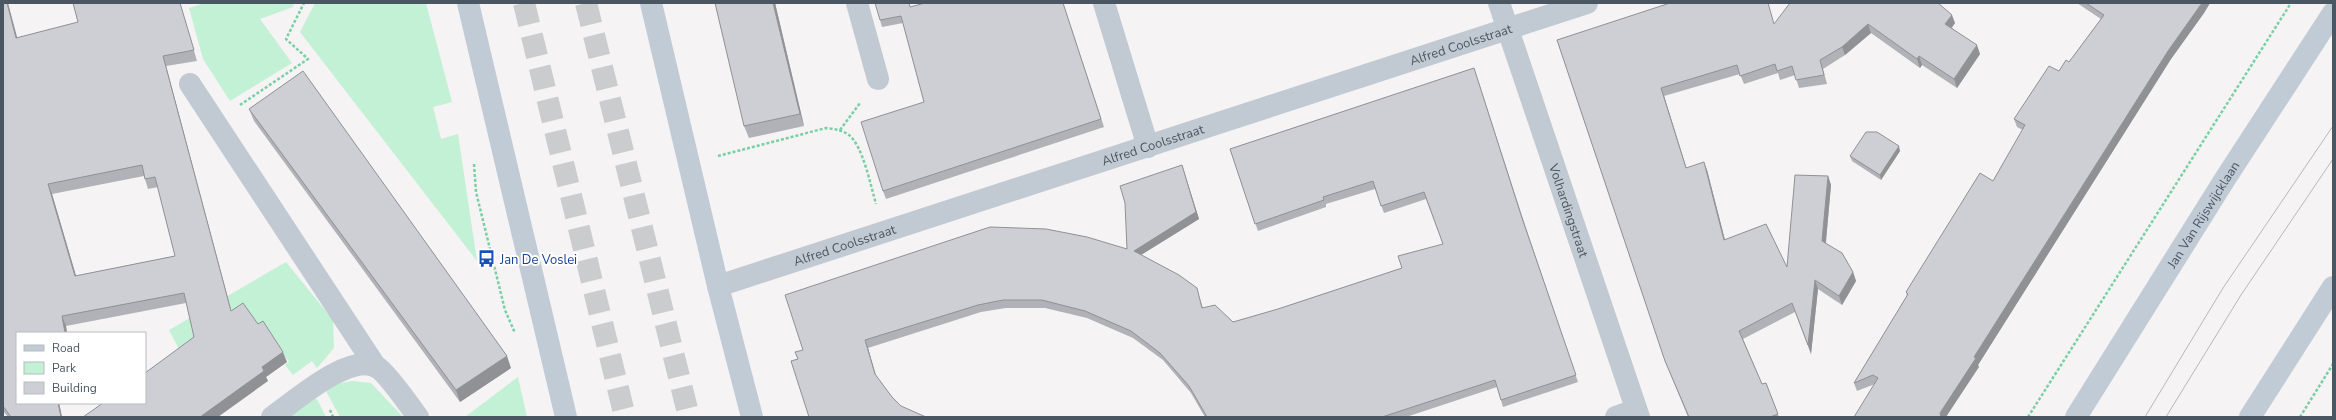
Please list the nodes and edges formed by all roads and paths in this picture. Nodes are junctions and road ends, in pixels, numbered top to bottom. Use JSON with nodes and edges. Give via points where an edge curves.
{"nodes":[{"id":1,"x":304,"y":3,"type":"edge"},
{"id":2,"x":468,"y":3,"type":"edge"},
{"id":3,"x":651,"y":3,"type":"edge"},
{"id":4,"x":857,"y":3,"type":"edge"},
{"id":5,"x":1104,"y":3,"type":"edge"},
{"id":6,"x":1499,"y":3,"type":"edge"},
{"id":7,"x":1587,"y":3,"type":"edge"},
{"id":8,"x":2291,"y":3,"type":"edge"},
{"id":9,"x":2333,"y":13,"type":"edge"},
{"id":10,"x":1507,"y":29,"type":"junction"},
{"id":11,"x":878,"y":79,"type":"joint"},
{"id":12,"x":190,"y":84,"type":"dead end"},
{"id":13,"x":215,"y":122,"type":"junction"},
{"id":14,"x":840,"y":130,"type":"junction"},
{"id":15,"x":1148,"y":147,"type":"junction"},
{"id":16,"x":716,"y":156,"type":"dead end"},
{"id":17,"x":885,"y":232,"type":"junction"},
{"id":18,"x":718,"y":286,"type":"junction"},
{"id":19,"x":2333,"y":287,"type":"edge"},
{"id":20,"x":2333,"y":364,"type":"edge"},
{"id":21,"x":376,"y":367,"type":"junction"},
{"id":22,"x":1638,"y":414,"type":"edge"},
{"id":23,"x":272,"y":417,"type":"edge"},
{"id":24,"x":418,"y":417,"type":"edge"},
{"id":25,"x":566,"y":417,"type":"edge"},
{"id":26,"x":752,"y":417,"type":"edge"},
{"id":27,"x":1616,"y":417,"type":"edge"},
{"id":28,"x":2028,"y":417,"type":"edge"},
{"id":29,"x":2076,"y":417,"type":"edge"},
{"id":30,"x":2250,"y":417,"type":"edge"},
{"id":31,"x":2300,"y":417,"type":"edge"}],
"edges":[{"from":1,"to":13,"type":"path","via":[[286,38],[308,59]]},
{"from":2,"to":25,"type":"main road"},
{"from":3,"to":18,"type":"main road"},
{"from":4,"to":11,"type":"street"},
{"from":5,"to":15,"type":"street"},
{"from":6,"to":10,"type":"street","name":"Volhardingstraat"},
{"from":7,"to":10,"type":"street","name":"Alfred Coolsstraat"},
{"from":8,"to":28,"type":"path"},
{"from":9,"to":29,"type":"main road","name":"Jan Van Rijswijcklaan","via":[[2229,172]]},
{"from":10,"to":15,"type":"street","name":"Alfred Coolsstraat"},
{"from":10,"to":22,"type":"street","name":"Volhardingstraat"},
{"from":11,"to":14,"type":"path"},
{"from":12,"to":13,"type":"street"},
{"from":13,"to":21,"type":"street"},
{"from":14,"to":16,"type":"path","via":[[826,128]]},
{"from":14,"to":17,"type":"path","via":[[851,136],[859,149]]},
{"from":15,"to":17,"type":"street","name":"Alfred Coolsstraat"},
{"from":17,"to":18,"type":"street","name":"Alfred Coolsstraat"},
{"from":18,"to":26,"type":"main road"},
{"from":19,"to":30,"type":"main road"},
{"from":20,"to":31,"type":"path"},
{"from":21,"to":23,"type":"street","via":[[364,364],[334,374]]},
{"from":21,"to":24,"type":"street"},
{"from":22,"to":27,"type":"street"}]}
